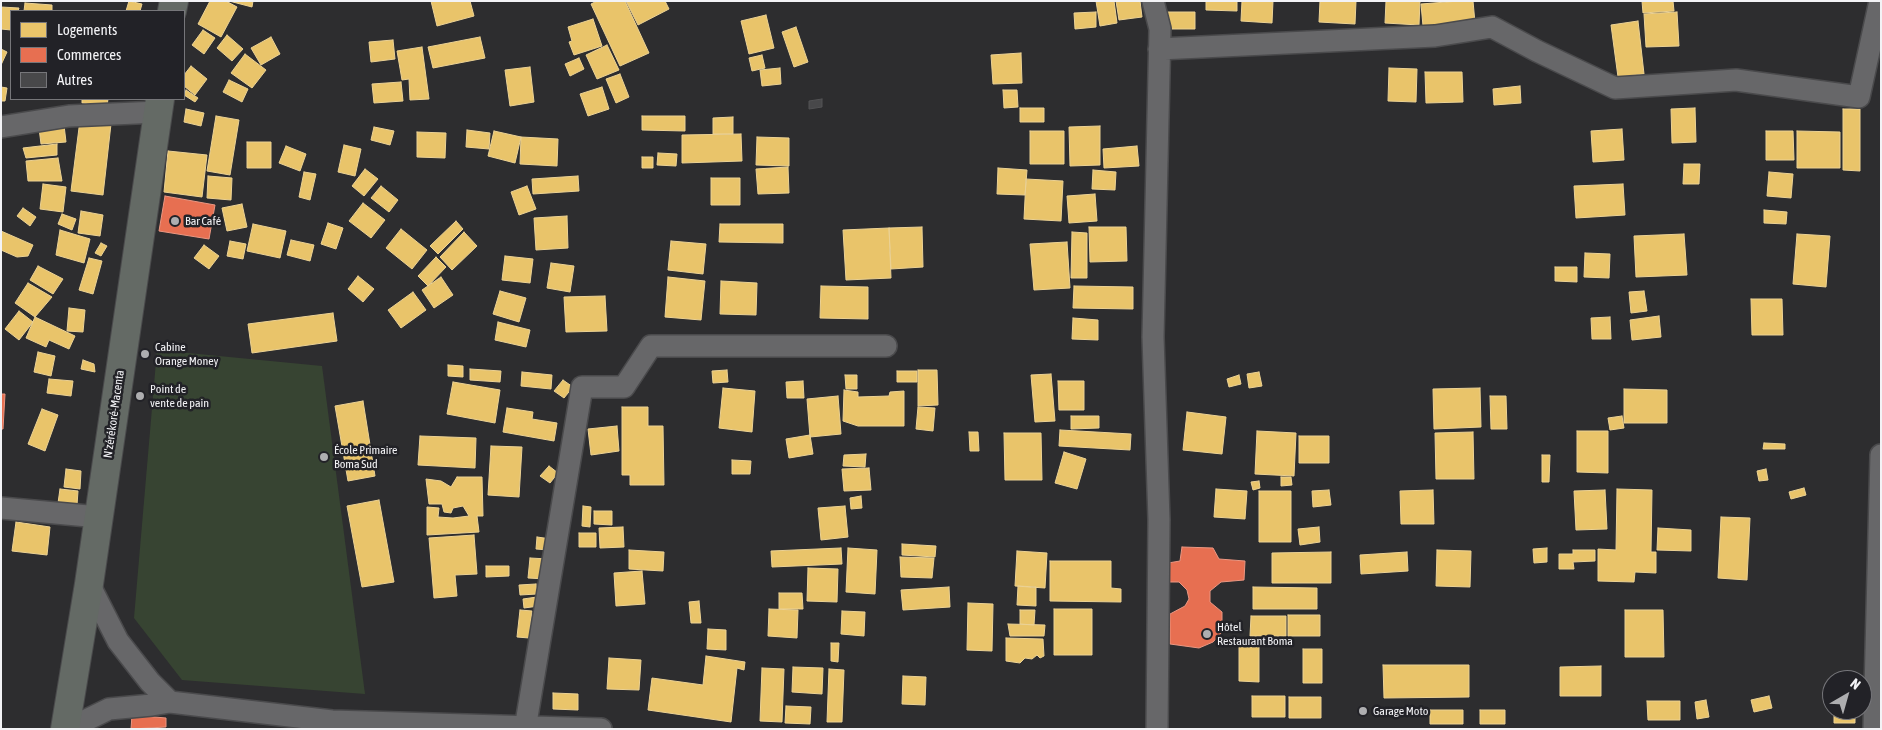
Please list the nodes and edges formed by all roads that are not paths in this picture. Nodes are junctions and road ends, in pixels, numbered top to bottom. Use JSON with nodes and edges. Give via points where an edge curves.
{"nodes":[{"id":1,"x":1153,"y":1,"type":"edge"},
{"id":2,"x":1880,"y":1,"type":"edge"},
{"id":3,"x":1159,"y":49,"type":"junction"},
{"id":4,"x":159,"y":105,"type":"edge"},
{"id":5,"x":1,"y":127,"type":"edge"},
{"id":6,"x":886,"y":346,"type":"dead end"},
{"id":7,"x":1881,"y":455,"type":"edge"},
{"id":8,"x":1,"y":508,"type":"edge"},
{"id":9,"x":99,"y":517,"type":"junction"},
{"id":10,"x":90,"y":584,"type":"junction"},
{"id":11,"x":170,"y":702,"type":"junction"},
{"id":12,"x":525,"y":727,"type":"edge"},
{"id":13,"x":67,"y":729,"type":"edge"},
{"id":14,"x":601,"y":729,"type":"edge"},
{"id":15,"x":1157,"y":729,"type":"edge"},
{"id":16,"x":1874,"y":729,"type":"edge"}],
"edges":[{"from":1,"to":3,"type":"street","via":[[1160,29]]},
{"from":2,"to":3,"type":"street","via":[[1859,97],[1736,80],[1615,88],[1492,27],[1434,36]]},
{"from":3,"to":15,"type":"street","via":[[1153,337],[1159,520]]},
{"from":4,"to":5,"type":"street"},
{"from":4,"to":9,"type":"highway","name":"N'zérékoré-Macenta"},
{"from":6,"to":12,"type":"street","via":[[651,346],[624,388],[582,387]]},
{"from":7,"to":16,"type":"street"},
{"from":8,"to":9,"type":"street"},
{"from":9,"to":10,"type":"highway","name":"N'zérékoré-Macenta"},
{"from":10,"to":11,"type":"street","via":[[118,641]]},
{"from":10,"to":13,"type":"highway","name":"N'zérékoré-Macenta"},
{"from":11,"to":12,"type":"street","via":[[332,721]]},
{"from":11,"to":13,"type":"street","via":[[110,709]]},
{"from":12,"to":14,"type":"street"}]}
